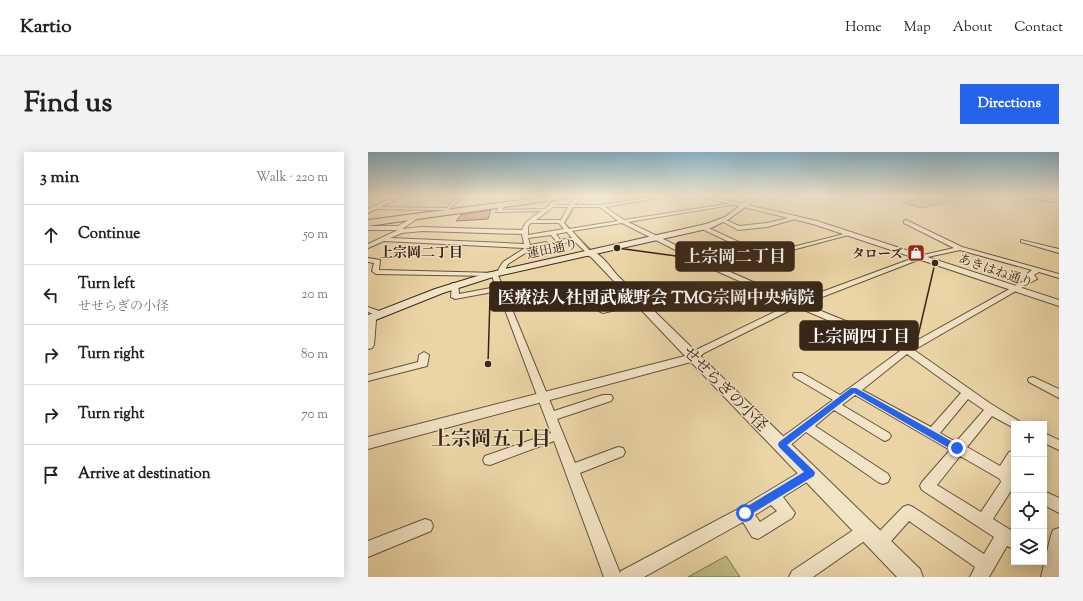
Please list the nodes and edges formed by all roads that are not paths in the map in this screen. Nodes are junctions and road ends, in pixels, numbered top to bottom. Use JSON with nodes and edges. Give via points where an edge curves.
{"nodes":[{"id":1,"x":419,"y":216,"type":"edge"},
{"id":2,"x":422,"y":216,"type":"edge"},
{"id":3,"x":538,"y":216,"type":"edge"},
{"id":4,"x":564,"y":216,"type":"edge"},
{"id":5,"x":615,"y":216,"type":"edge"},
{"id":6,"x":661,"y":216,"type":"edge"},
{"id":7,"x":728,"y":216,"type":"edge"},
{"id":8,"x":791,"y":216,"type":"edge"},
{"id":9,"x":413,"y":217,"type":"junction"},
{"id":10,"x":797,"y":217,"type":"junction"},
{"id":11,"x":722,"y":220,"type":"junction"},
{"id":12,"x":561,"y":221,"type":"junction"},
{"id":13,"x":529,"y":222,"type":"junction"},
{"id":14,"x":625,"y":222,"type":"junction"},
{"id":15,"x":906,"y":222,"type":"dead end"},
{"id":16,"x":368,"y":223,"type":"edge"},
{"id":17,"x":702,"y":227,"type":"junction"},
{"id":18,"x":368,"y":228,"type":"edge"},
{"id":19,"x":400,"y":230,"type":"junction"},
{"id":20,"x":493,"y":231,"type":"junction"},
{"id":21,"x":567,"y":231,"type":"junction"},
{"id":22,"x":552,"y":233,"type":"junction"},
{"id":23,"x":850,"y":233,"type":"junction"},
{"id":24,"x":456,"y":234,"type":"dead end"},
{"id":25,"x":526,"y":234,"type":"junction"},
{"id":26,"x":657,"y":238,"type":"junction"},
{"id":27,"x":574,"y":239,"type":"junction"},
{"id":28,"x":368,"y":240,"type":"edge"},
{"id":29,"x":384,"y":240,"type":"junction"},
{"id":30,"x":442,"y":241,"type":"junction"},
{"id":31,"x":1023,"y":241,"type":"dead end"},
{"id":32,"x":474,"y":243,"type":"junction"},
{"id":33,"x":546,"y":244,"type":"dead end"},
{"id":34,"x":368,"y":246,"type":"edge"},
{"id":35,"x":528,"y":247,"type":"junction"},
{"id":36,"x":960,"y":248,"type":"junction"},
{"id":37,"x":1059,"y":251,"type":"edge"},
{"id":38,"x":589,"y":253,"type":"junction"},
{"id":39,"x":764,"y":256,"type":"junction"},
{"id":40,"x":921,"y":257,"type":"junction"},
{"id":41,"x":368,"y":260,"type":"edge"},
{"id":42,"x":1038,"y":270,"type":"junction"},
{"id":43,"x":721,"y":271,"type":"junction"},
{"id":44,"x":496,"y":274,"type":"junction"},
{"id":45,"x":1059,"y":276,"type":"edge"},
{"id":46,"x":455,"y":285,"type":"junction"},
{"id":47,"x":500,"y":288,"type":"junction"},
{"id":48,"x":1016,"y":289,"type":"junction"},
{"id":49,"x":638,"y":302,"type":"junction"},
{"id":50,"x":797,"y":304,"type":"junction"},
{"id":51,"x":1059,"y":304,"type":"edge"},
{"id":52,"x":603,"y":311,"type":"dead end"},
{"id":53,"x":371,"y":315,"type":"edge"},
{"id":54,"x":368,"y":345,"type":"edge"},
{"id":55,"x":907,"y":350,"type":"junction"},
{"id":56,"x":424,"y":355,"type":"dead end"},
{"id":57,"x":694,"y":357,"type":"junction"},
{"id":58,"x":798,"y":375,"type":"dead end"},
{"id":59,"x":368,"y":378,"type":"edge"},
{"id":60,"x":1032,"y":380,"type":"dead end"},
{"id":61,"x":854,"y":390,"type":"junction"},
{"id":62,"x":968,"y":392,"type":"junction"},
{"id":63,"x":1059,"y":394,"type":"edge"},
{"id":64,"x":607,"y":398,"type":"dead end"},
{"id":65,"x":837,"y":402,"type":"junction"},
{"id":66,"x":546,"y":404,"type":"junction"},
{"id":67,"x":991,"y":409,"type":"junction"},
{"id":68,"x":1011,"y":422,"type":"edge"},
{"id":69,"x":806,"y":426,"type":"junction"},
{"id":70,"x":932,"y":434,"type":"junction"},
{"id":71,"x":558,"y":435,"type":"junction"},
{"id":72,"x":885,"y":436,"type":"dead end"},
{"id":73,"x":1047,"y":439,"type":"edge"},
{"id":74,"x":785,"y":442,"type":"junction"},
{"id":75,"x":368,"y":443,"type":"edge"},
{"id":76,"x":1059,"y":445,"type":"edge"},
{"id":77,"x":957,"y":448,"type":"junction"},
{"id":78,"x":618,"y":452,"type":"dead end"},
{"id":79,"x":490,"y":460,"type":"dead end"},
{"id":80,"x":1011,"y":460,"type":"edge"},
{"id":81,"x":572,"y":471,"type":"junction"},
{"id":82,"x":810,"y":473,"type":"junction"},
{"id":83,"x":883,"y":478,"type":"dead end"},
{"id":84,"x":1011,"y":478,"type":"edge"},
{"id":85,"x":773,"y":496,"type":"junction"},
{"id":86,"x":1047,"y":499,"type":"edge"},
{"id":87,"x":1059,"y":506,"type":"edge"},
{"id":88,"x":745,"y":513,"type":"junction"},
{"id":89,"x":984,"y":521,"type":"junction"},
{"id":90,"x":425,"y":526,"type":"dead end"},
{"id":91,"x":867,"y":530,"type":"junction"},
{"id":92,"x":1059,"y":535,"type":"edge"},
{"id":93,"x":1010,"y":538,"type":"edge"},
{"id":94,"x":879,"y":543,"type":"junction"},
{"id":95,"x":368,"y":549,"type":"edge"},
{"id":96,"x":1052,"y":564,"type":"edge"},
{"id":97,"x":982,"y":571,"type":"edge"},
{"id":98,"x":613,"y":577,"type":"edge"},
{"id":99,"x":627,"y":577,"type":"edge"},
{"id":100,"x":798,"y":577,"type":"edge"},
{"id":101,"x":912,"y":577,"type":"edge"}],
"edges":[{"from":1,"to":9,"type":"highway"},
{"from":2,"to":9,"type":"highway"},
{"from":3,"to":13,"type":"street"},
{"from":4,"to":12,"type":"street"},
{"from":5,"to":14,"type":"street"},
{"from":6,"to":14,"type":"street"},
{"from":7,"to":11,"type":"main road","name":"蓮田通り"},
{"from":8,"to":10,"type":"street","name":"あきはね通り"},
{"from":9,"to":16,"type":"highway"},
{"from":9,"to":19,"type":"street"},
{"from":10,"to":11,"type":"street","via":[[767,225],[738,228]]},
{"from":10,"to":23,"type":"street","name":"あきはね通り"},
{"from":11,"to":17,"type":"main road","name":"蓮田通り"},
{"from":12,"to":13,"type":"street"},
{"from":12,"to":21,"type":"street"},
{"from":13,"to":25,"type":"street","via":[[524,228]]},
{"from":14,"to":21,"type":"street"},
{"from":14,"to":26,"type":"street"},
{"from":15,"to":36,"type":"street"},
{"from":17,"to":26,"type":"main road","name":"蓮田通り"},
{"from":17,"to":39,"type":"street"},
{"from":18,"to":19,"type":"street"},
{"from":19,"to":20,"type":"street"},
{"from":19,"to":29,"type":"street"},
{"from":20,"to":25,"type":"street"},
{"from":20,"to":32,"type":"street"},
{"from":21,"to":22,"type":"street"},
{"from":21,"to":27,"type":"street"},
{"from":22,"to":25,"type":"street"},
{"from":22,"to":27,"type":"street","via":[[559,242]]},
{"from":23,"to":39,"type":"street"},
{"from":23,"to":40,"type":"street","name":"あきはね通り"},
{"from":24,"to":30,"type":"street"},
{"from":25,"to":35,"type":"street"},
{"from":26,"to":38,"type":"main road","name":"蓮田通り"},
{"from":26,"to":43,"type":"street"},
{"from":27,"to":38,"type":"street"},
{"from":28,"to":29,"type":"street"},
{"from":29,"to":30,"type":"street"},
{"from":29,"to":34,"type":"street"},
{"from":30,"to":32,"type":"street"},
{"from":31,"to":37,"type":"street"},
{"from":32,"to":35,"type":"street"},
{"from":33,"to":35,"type":"street"},
{"from":35,"to":44,"type":"street","via":[[505,263]]},
{"from":36,"to":40,"type":"street"},
{"from":36,"to":42,"type":"street"},
{"from":38,"to":44,"type":"main road","name":"蓮田通り"},
{"from":38,"to":49,"type":"street","name":"せせらぎの小径","via":[[594,255]]},
{"from":39,"to":43,"type":"street"},
{"from":40,"to":48,"type":"street","name":"あきはね通り"},
{"from":40,"to":50,"type":"street"},
{"from":41,"to":44,"type":"street","via":[[378,261],[376,272]]},
{"from":42,"to":45,"type":"street"},
{"from":42,"to":48,"type":"street","via":[[1030,274],[1033,279]]},
{"from":43,"to":50,"type":"street"},
{"from":44,"to":46,"type":"main road","name":"蓮田通り"},
{"from":44,"to":47,"type":"street"},
{"from":46,"to":47,"type":"street","via":[[455,297]]},
{"from":46,"to":53,"type":"main road","name":"蓮田通り"},
{"from":47,"to":66,"type":"street"},
{"from":48,"to":51,"type":"street","name":"あきはね通り"},
{"from":48,"to":55,"type":"street"},
{"from":49,"to":52,"type":"street"},
{"from":49,"to":57,"type":"street","name":"せせらぎの小径"},
{"from":50,"to":55,"type":"street"},
{"from":50,"to":57,"type":"street"},
{"from":53,"to":54,"type":"street"},
{"from":55,"to":61,"type":"street"},
{"from":55,"to":62,"type":"street"},
{"from":56,"to":59,"type":"street","via":[[423,364]]},
{"from":57,"to":66,"type":"street"},
{"from":57,"to":74,"type":"street","name":"せせらぎの小径"},
{"from":58,"to":65,"type":"street"},
{"from":60,"to":63,"type":"street"},
{"from":61,"to":65,"type":"street"},
{"from":61,"to":70,"type":"street"},
{"from":62,"to":67,"type":"street"},
{"from":62,"to":70,"type":"street"},
{"from":64,"to":66,"type":"street"},
{"from":65,"to":69,"type":"street"},
{"from":65,"to":72,"type":"street"},
{"from":66,"to":71,"type":"street"},
{"from":66,"to":75,"type":"street"},
{"from":67,"to":68,"type":"street"},
{"from":67,"to":77,"type":"street"},
{"from":69,"to":74,"type":"street"},
{"from":69,"to":83,"type":"street"},
{"from":70,"to":77,"type":"street"},
{"from":71,"to":79,"type":"street"},
{"from":71,"to":81,"type":"street"},
{"from":73,"to":76,"type":"street"},
{"from":74,"to":82,"type":"street","name":"せせらぎの小径"},
{"from":77,"to":84,"type":"street"},
{"from":77,"to":89,"type":"street","via":[[927,486]]},
{"from":78,"to":81,"type":"street"},
{"from":80,"to":84,"type":"street","via":[[1006,468]]},
{"from":81,"to":98,"type":"street"},
{"from":82,"to":85,"type":"street"},
{"from":82,"to":91,"type":"street","name":"せせらぎの小径"},
{"from":84,"to":89,"type":"street"},
{"from":85,"to":88,"type":"street"},
{"from":85,"to":88,"type":"street","via":[[788,513],[758,532]]},
{"from":86,"to":87,"type":"street"},
{"from":88,"to":99,"type":"street"},
{"from":89,"to":93,"type":"street"},
{"from":90,"to":95,"type":"street"},
{"from":91,"to":94,"type":"street","name":"せせらぎの小径"},
{"from":91,"to":100,"type":"street"},
{"from":92,"to":96,"type":"street"},
{"from":93,"to":97,"type":"street"},
{"from":94,"to":97,"type":"street","via":[[908,512]]},
{"from":94,"to":101,"type":"street","name":"せせらぎの小径"}]}
